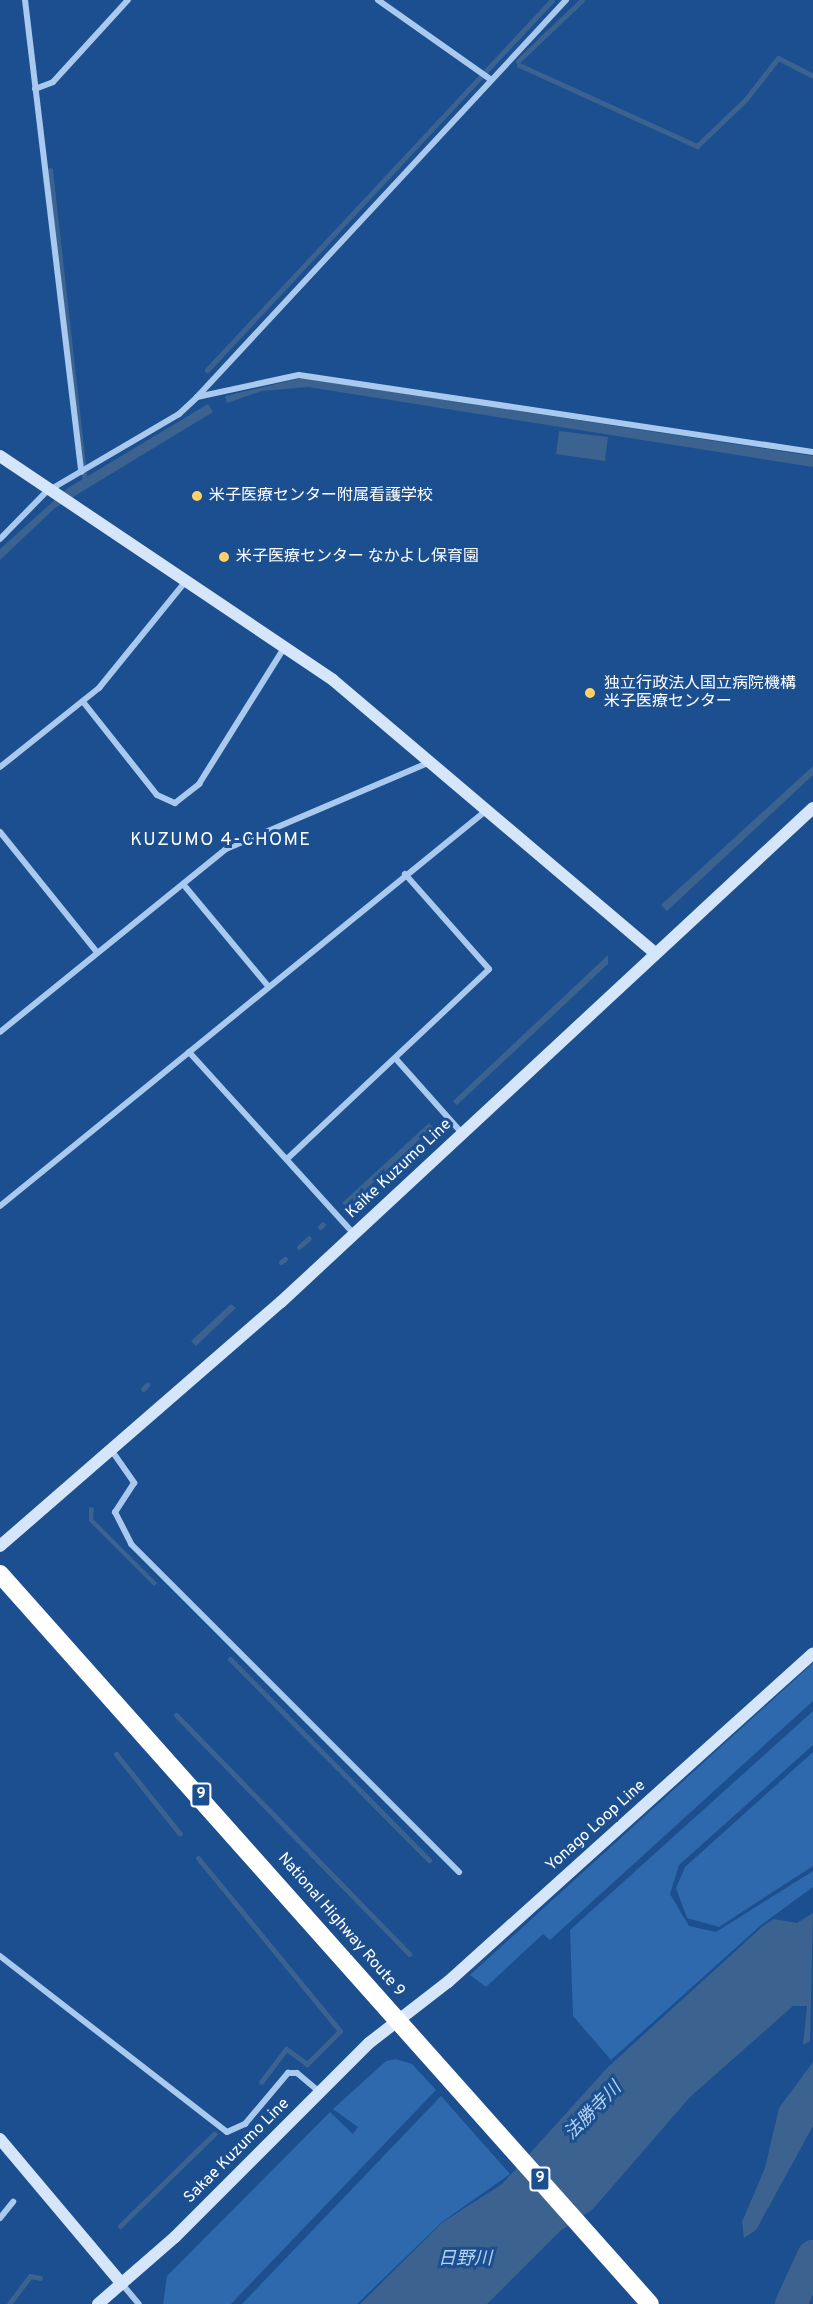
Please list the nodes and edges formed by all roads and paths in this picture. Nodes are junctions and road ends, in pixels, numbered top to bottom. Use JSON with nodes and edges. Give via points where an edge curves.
{"nodes":[{"id":1,"x":25,"y":0,"type":"edge"},
{"id":2,"x":128,"y":0,"type":"edge"},
{"id":3,"x":378,"y":0,"type":"edge"},
{"id":4,"x":566,"y":0,"type":"edge"},
{"id":5,"x":490,"y":79,"type":"junction"},
{"id":6,"x":35,"y":88,"type":"junction"},
{"id":7,"x":197,"y":398,"type":"junction"},
{"id":8,"x":813,"y":452,"type":"edge"},
{"id":9,"x":0,"y":456,"type":"edge"},
{"id":10,"x":81,"y":472,"type":"junction"},
{"id":11,"x":46,"y":492,"type":"junction"},
{"id":12,"x":0,"y":539,"type":"edge"},
{"id":13,"x":185,"y":582,"type":"junction"},
{"id":14,"x":284,"y":648,"type":"junction"},
{"id":15,"x":84,"y":703,"type":"junction"},
{"id":16,"x":432,"y":762,"type":"junction"},
{"id":17,"x":0,"y":767,"type":"edge"},
{"id":18,"x":813,"y":808,"type":"edge"},
{"id":19,"x":489,"y":809,"type":"junction"},
{"id":20,"x":0,"y":832,"type":"edge"},
{"id":21,"x":405,"y":874,"type":"junction"},
{"id":22,"x":183,"y":884,"type":"junction"},
{"id":23,"x":97,"y":952,"type":"junction"},
{"id":24,"x":655,"y":953,"type":"junction"},
{"id":25,"x":268,"y":986,"type":"junction"},
{"id":26,"x":0,"y":1032,"type":"edge"},
{"id":27,"x":189,"y":1052,"type":"junction"},
{"id":28,"x":396,"y":1059,"type":"junction"},
{"id":29,"x":462,"y":1133,"type":"junction"},
{"id":30,"x":287,"y":1159,"type":"junction"},
{"id":31,"x":0,"y":1206,"type":"edge"},
{"id":32,"x":354,"y":1234,"type":"junction"},
{"id":33,"x":112,"y":1451,"type":"junction"},
{"id":34,"x":0,"y":1546,"type":"edge"},
{"id":35,"x":0,"y":1574,"type":"edge"},
{"id":36,"x":813,"y":1653,"type":"edge"},
{"id":37,"x":459,"y":1872,"type":"dead end"},
{"id":38,"x":0,"y":1956,"type":"edge"},
{"id":39,"x":398,"y":2020,"type":"junction"},
{"id":40,"x":320,"y":2092,"type":"junction"},
{"id":41,"x":0,"y":2139,"type":"edge"},
{"id":42,"x":13,"y":2202,"type":"dead end"},
{"id":43,"x":0,"y":2218,"type":"edge"},
{"id":44,"x":122,"y":2284,"type":"junction"},
{"id":45,"x":98,"y":2304,"type":"edge"},
{"id":46,"x":139,"y":2304,"type":"edge"},
{"id":47,"x":650,"y":2304,"type":"edge"}],
"edges":[{"from":1,"to":6,"type":"street"},
{"from":2,"to":6,"type":"street","via":[[53,82]]},
{"from":3,"to":5,"type":"street"},
{"from":4,"to":5,"type":"street"},
{"from":5,"to":7,"type":"street"},
{"from":6,"to":10,"type":"street"},
{"from":7,"to":8,"type":"street","via":[[299,375]]},
{"from":7,"to":10,"type":"street"},
{"from":9,"to":11,"type":"main road"},
{"from":10,"to":11,"type":"street"},
{"from":11,"to":12,"type":"street"},
{"from":11,"to":13,"type":"main road"},
{"from":13,"to":14,"type":"main road"},
{"from":13,"to":15,"type":"street"},
{"from":14,"to":15,"type":"street","via":[[199,784],[175,803],[157,795]]},
{"from":14,"to":16,"type":"main road","via":[[333,680]]},
{"from":15,"to":17,"type":"street"},
{"from":16,"to":19,"type":"main road"},
{"from":16,"to":22,"type":"street","via":[[226,849]]},
{"from":18,"to":24,"type":"main road","name":"Kaike Kuzumo Line"},
{"from":19,"to":21,"type":"street"},
{"from":19,"to":24,"type":"main road"},
{"from":20,"to":23,"type":"street"},
{"from":21,"to":25,"type":"street"},
{"from":21,"to":28,"type":"street","via":[[489,969]]},
{"from":22,"to":23,"type":"street"},
{"from":22,"to":25,"type":"street"},
{"from":23,"to":26,"type":"street"},
{"from":24,"to":29,"type":"main road","name":"Kaike Kuzumo Line"},
{"from":25,"to":27,"type":"street"},
{"from":27,"to":30,"type":"street"},
{"from":27,"to":31,"type":"street"},
{"from":28,"to":29,"type":"street"},
{"from":28,"to":30,"type":"street"},
{"from":29,"to":32,"type":"main road","name":"Kaike Kuzumo Line"},
{"from":30,"to":32,"type":"street"},
{"from":32,"to":33,"type":"main road","name":"Kaike Kuzumo Line"},
{"from":33,"to":34,"type":"main road","name":"Kaike Kuzumo Line"},
{"from":33,"to":37,"type":"street","via":[[134,1483],[115,1512],[131,1544]]},
{"from":35,"to":39,"type":"highway","name":"National Highway Route 9","number":"9"},
{"from":36,"to":39,"type":"main road","name":"Yonago Loop Line","via":[[448,1982]]},
{"from":38,"to":40,"type":"street","via":[[227,2132],[245,2124],[288,2073],[297,2073]]},
{"from":39,"to":40,"type":"main road","name":"Sakae Kuzumo Line"},
{"from":39,"to":47,"type":"highway","name":"National Highway Route 9","number":"9"},
{"from":40,"to":44,"type":"main road","name":"Sakae Kuzumo Line"},
{"from":41,"to":44,"type":"main road"},
{"from":42,"to":43,"type":"street"},
{"from":44,"to":45,"type":"main road","name":"Sakae Kuzumo Line"},
{"from":44,"to":46,"type":"street"}]}
